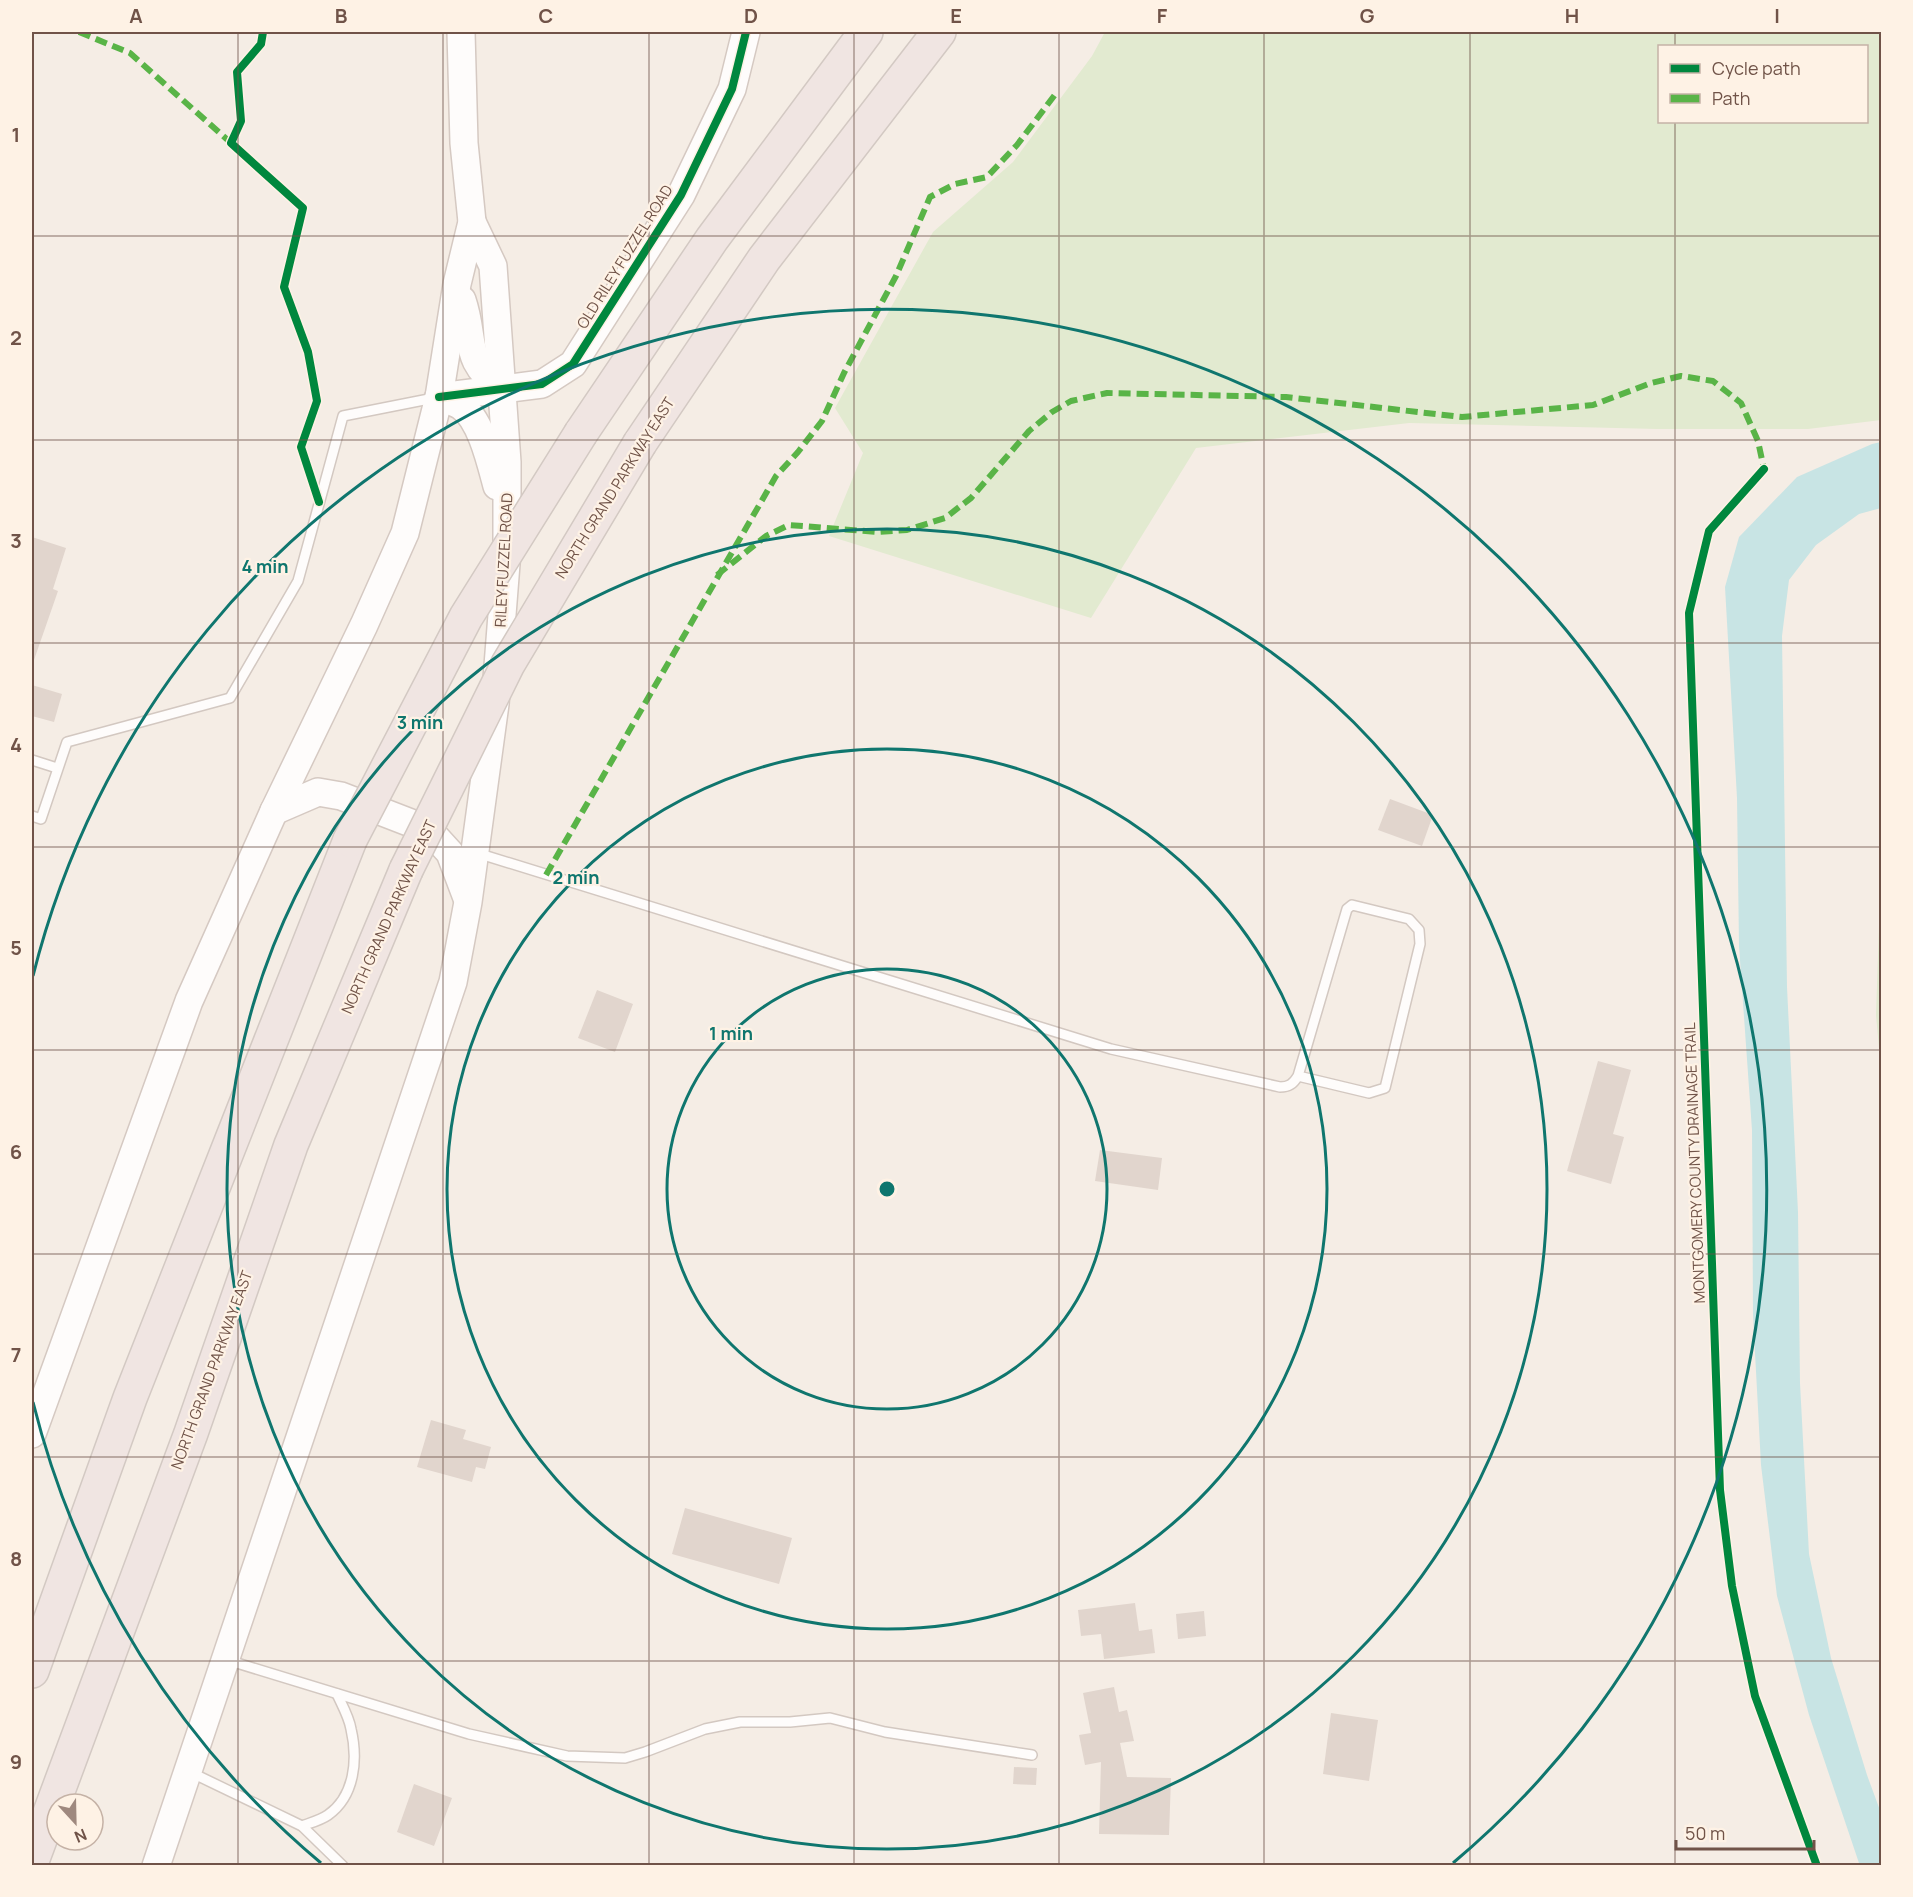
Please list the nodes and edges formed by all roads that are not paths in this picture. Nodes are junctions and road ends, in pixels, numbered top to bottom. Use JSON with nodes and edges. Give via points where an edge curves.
{"nodes":[{"id":1,"x":461,"y":32,"type":"edge"},
{"id":2,"x":746,"y":32,"type":"edge"},
{"id":3,"x":867,"y":32,"type":"edge"},
{"id":4,"x":939,"y":32,"type":"edge"},
{"id":5,"x":472,"y":222,"type":"junction"},
{"id":6,"x":457,"y":284,"type":"junction"},
{"id":7,"x":503,"y":390,"type":"junction"},
{"id":8,"x":439,"y":397,"type":"junction"},
{"id":9,"x":507,"y":534,"type":"junction"},
{"id":10,"x":32,"y":760,"type":"edge"},
{"id":11,"x":57,"y":768,"type":"junction"},
{"id":12,"x":274,"y":811,"type":"junction"},
{"id":13,"x":32,"y":816,"type":"edge"},
{"id":14,"x":475,"y":852,"type":"junction"},
{"id":15,"x":468,"y":902,"type":"junction"},
{"id":16,"x":1298,"y":1076,"type":"junction"},
{"id":17,"x":32,"y":1434,"type":"edge"},
{"id":18,"x":79,"y":1538,"type":"junction"},
{"id":19,"x":32,"y":1632,"type":"edge"},
{"id":20,"x":225,"y":1660,"type":"junction"},
{"id":21,"x":32,"y":1671,"type":"edge"},
{"id":22,"x":337,"y":1694,"type":"junction"},
{"id":23,"x":1032,"y":1755,"type":"dead end"},
{"id":24,"x":187,"y":1771,"type":"junction"},
{"id":25,"x":302,"y":1826,"type":"junction"},
{"id":26,"x":43,"y":1830,"type":"junction"},
{"id":27,"x":32,"y":1861,"type":"edge"},
{"id":28,"x":35,"y":1866,"type":"edge"},
{"id":29,"x":156,"y":1866,"type":"edge"},
{"id":30,"x":344,"y":1866,"type":"edge"}],
"edges":[{"from":1,"to":5,"type":"main road","name":"RILEY FUZZEL ROAD","via":[[464,143]]},
{"from":2,"to":7,"type":"main road","name":"OLD RILEY FUZZEL ROAD","via":[[732,89],[681,195],[573,364],[542,384]]},
{"from":3,"to":18,"type":"highway","bridge":true,"via":[[712,238],[581,433],[466,617],[350,840]]},
{"from":4,"to":26,"type":"highway","name":"NORTH GRAND PARKWAY EAST","bridge":true,"via":[[764,259],[640,443],[508,664],[406,870],[291,1145],[191,1434]]},
{"from":5,"to":6,"type":"main road","name":"RILEY FUZZEL ROAD"},
{"from":5,"to":7,"type":"main road","name":"RILEY FUZZEL ROAD","via":[[493,266]]},
{"from":6,"to":7,"type":"main road","via":[[476,363]]},
{"from":6,"to":8,"type":"main road","name":"RILEY FUZZEL ROAD"},
{"from":7,"to":8,"type":"main road","name":"OLD RILEY FUZZEL ROAD"},
{"from":7,"to":9,"type":"main road","name":"RILEY FUZZEL ROAD"},
{"from":8,"to":9,"type":"main road","via":[[462,407],[476,424],[498,487]]},
{"from":8,"to":11,"type":"lane","via":[[342,416],[298,581],[230,698],[67,742]]},
{"from":8,"to":12,"type":"main road","name":"RILEY FUZZEL ROAD","via":[[405,533]]},
{"from":9,"to":14,"type":"main road","name":"RILEY FUZZEL ROAD","via":[[495,704]]},
{"from":10,"to":11,"type":"lane"},
{"from":11,"to":13,"type":"lane","via":[[41,819]]},
{"from":12,"to":15,"type":"main road","via":[[318,792],[341,796],[429,830],[450,853]]},
{"from":12,"to":17,"type":"main road","via":[[189,1001]]},
{"from":14,"to":15,"type":"main road","name":"RILEY FUZZEL ROAD"},
{"from":14,"to":16,"type":"lane","via":[[1111,1049],[1280,1087],[1294,1083]]},
{"from":15,"to":20,"type":"main road","via":[[453,982]]},
{"from":16,"to":16,"type":"lane","via":[[1347,909],[1352,905],[1409,919],[1419,930],[1420,944],[1385,1088],[1369,1093]]},
{"from":18,"to":19,"type":"highway"},
{"from":18,"to":21,"type":"highway"},
{"from":20,"to":22,"type":"lane"},
{"from":20,"to":24,"type":"main road"},
{"from":22,"to":23,"type":"lane","via":[[469,1734],[567,1756],[625,1758],[705,1729],[740,1722],[830,1718],[885,1732]]},
{"from":22,"to":25,"type":"lane","via":[[351,1727],[355,1749],[353,1775],[346,1798],[328,1815]]},
{"from":24,"to":25,"type":"lane"},
{"from":24,"to":29,"type":"main road"},
{"from":25,"to":30,"type":"lane"},
{"from":26,"to":27,"type":"highway","name":"NORTH GRAND PARKWAY EAST"},
{"from":26,"to":28,"type":"highway"}]}
